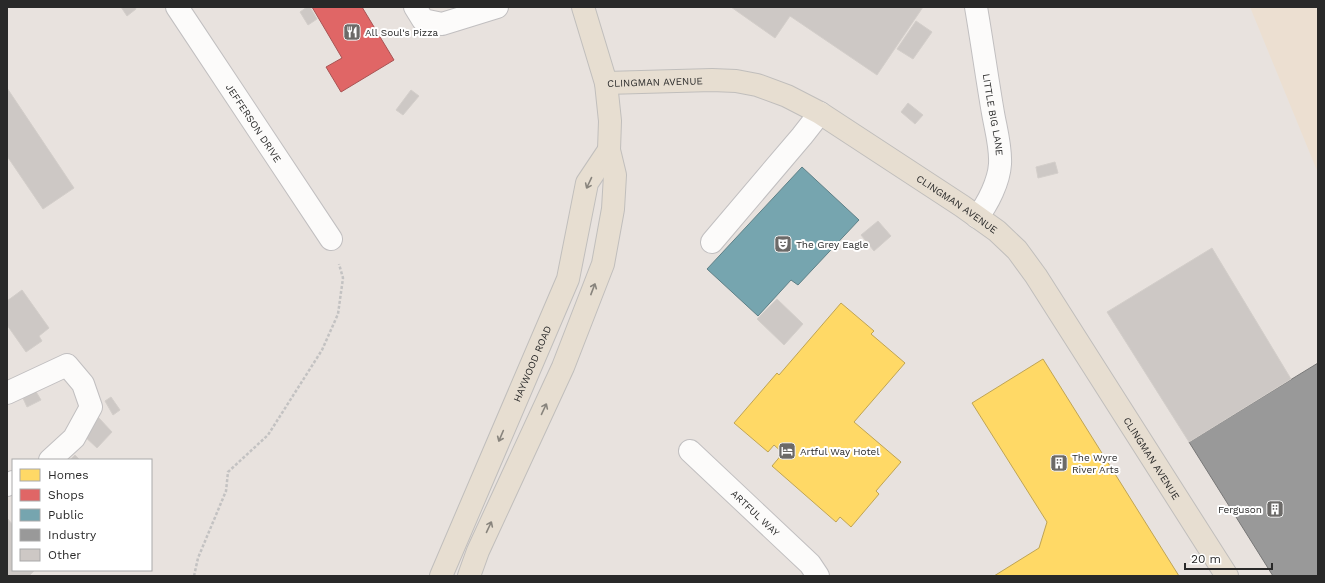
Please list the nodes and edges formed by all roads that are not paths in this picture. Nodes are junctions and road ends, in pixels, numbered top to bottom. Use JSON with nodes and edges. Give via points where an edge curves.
{"nodes":[{"id":1,"x":177,"y":7,"type":"edge"},
{"id":2,"x":415,"y":7,"type":"edge"},
{"id":3,"x":497,"y":7,"type":"edge"},
{"id":4,"x":583,"y":7,"type":"edge"},
{"id":5,"x":976,"y":7,"type":"edge"},
{"id":6,"x":606,"y":83,"type":"junction"},
{"id":7,"x":820,"y":113,"type":"junction"},
{"id":8,"x":609,"y":150,"type":"junction"},
{"id":9,"x":977,"y":217,"type":"junction"},
{"id":10,"x":331,"y":239,"type":"road end"},
{"id":11,"x":712,"y":242,"type":"dead end"},
{"id":12,"x":7,"y":393,"type":"edge"},
{"id":13,"x":690,"y":452,"type":"dead end"},
{"id":14,"x":51,"y":459,"type":"edge"},
{"id":15,"x":456,"y":542,"type":"junction"},
{"id":16,"x":478,"y":551,"type":"junction"},
{"id":17,"x":442,"y":576,"type":"edge"},
{"id":18,"x":469,"y":576,"type":"edge"},
{"id":19,"x":818,"y":576,"type":"edge"},
{"id":20,"x":1227,"y":576,"type":"edge"}],
"edges":[{"from":1,"to":10,"type":"street","name":"JEFFERSON DRIVE"},
{"from":2,"to":3,"type":"street","via":[[423,20],[442,24]]},
{"from":4,"to":6,"type":"main road","name":"CLINGMAN AVENUE"},
{"from":5,"to":9,"type":"street","name":"LITTLE BIG LANE","via":[[1000,155],[1000,166],[992,190]]},
{"from":6,"to":7,"type":"main road","name":"CLINGMAN AVENUE","via":[[736,81],[757,85],[787,96]]},
{"from":6,"to":8,"type":"main road","via":[[610,121]]},
{"from":7,"to":9,"type":"main road","name":"CLINGMAN AVENUE"},
{"from":7,"to":11,"type":"street"},
{"from":8,"to":15,"type":"main road","name":"HAYWOOD ROAD","one_way":true,"via":[[587,183],[568,280]]},
{"from":16,"to":8,"type":"main road","one_way":true,"via":[[563,367],[603,264],[613,209],[615,175]]},
{"from":9,"to":20,"type":"main road","name":"CLINGMAN AVENUE","via":[[1017,250],[1036,276]]},
{"from":12,"to":14,"type":"street","via":[[67,365],[83,384],[91,407],[74,438]]},
{"from":13,"to":19,"type":"street","name":"ARTFUL WAY","via":[[810,564]]},
{"from":15,"to":16,"type":"main road"},
{"from":15,"to":17,"type":"main road","name":"HAYWOOD ROAD"},
{"from":16,"to":18,"type":"main road"}]}
